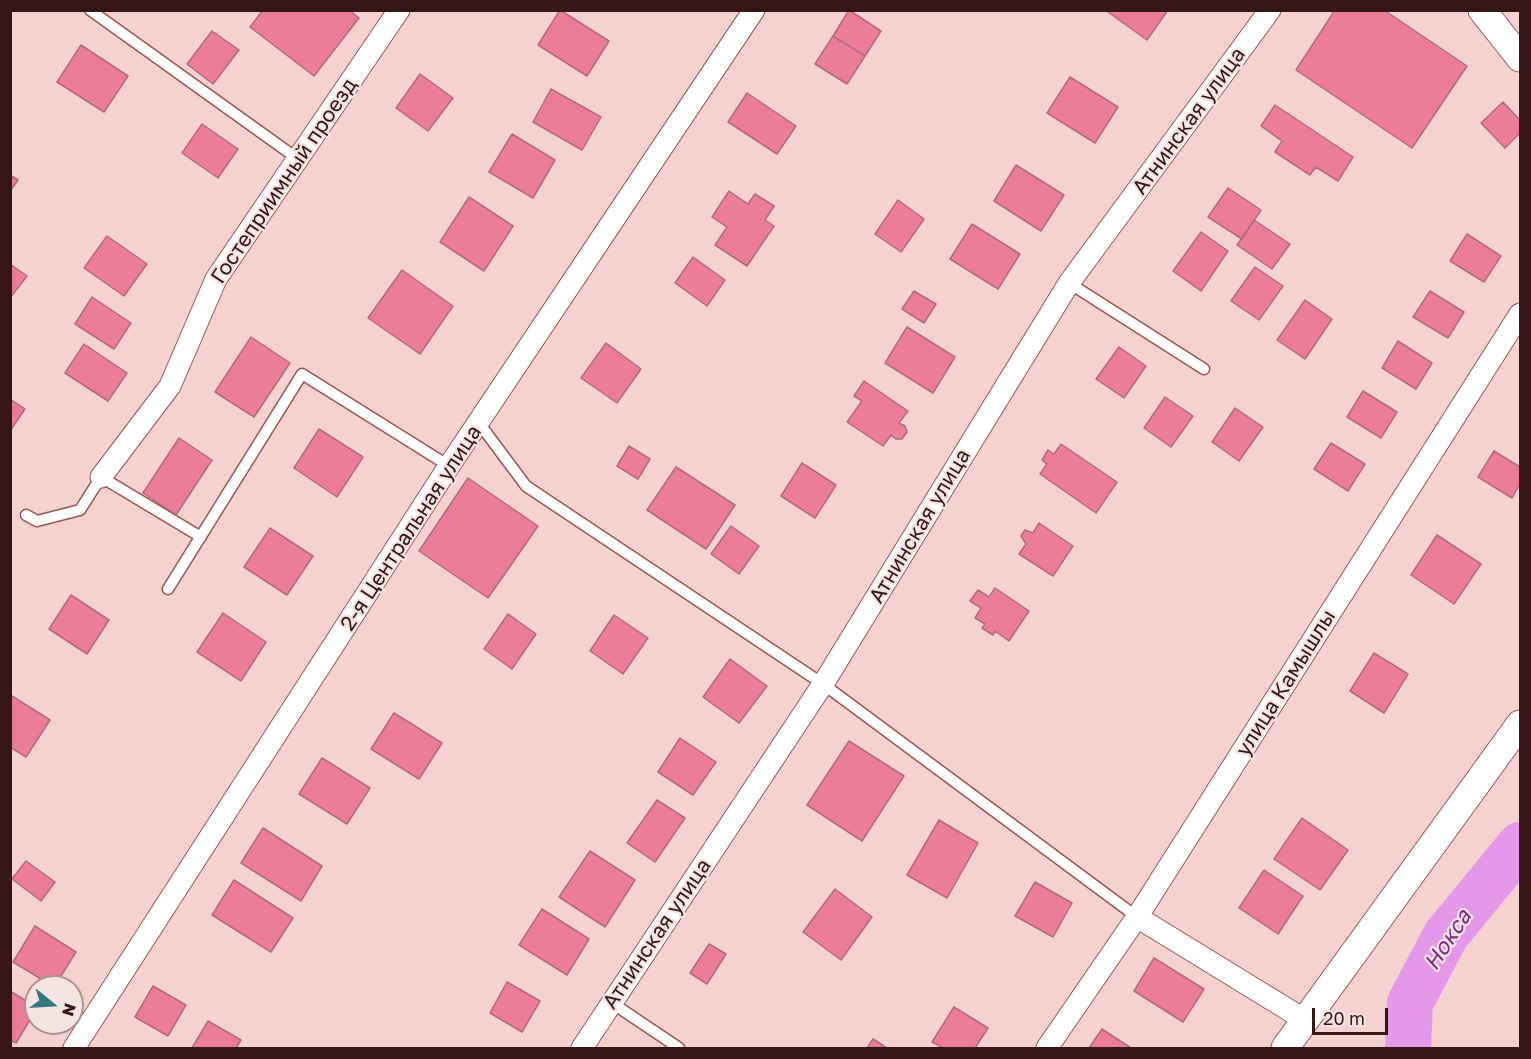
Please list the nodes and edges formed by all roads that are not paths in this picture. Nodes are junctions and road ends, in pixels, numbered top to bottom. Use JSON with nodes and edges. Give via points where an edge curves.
{"nodes":[{"id":1,"x":90,"y":10,"type":"edge"},
{"id":2,"x":399,"y":10,"type":"edge"},
{"id":3,"x":754,"y":10,"type":"edge"},
{"id":4,"x":1270,"y":10,"type":"edge"},
{"id":5,"x":1482,"y":10,"type":"edge"},
{"id":6,"x":1521,"y":58,"type":"edge"},
{"id":7,"x":298,"y":159,"type":"junction"},
{"id":8,"x":1069,"y":283,"type":"junction"},
{"id":9,"x":1521,"y":314,"type":"edge"},
{"id":10,"x":1204,"y":369,"type":"dead end"},
{"id":11,"x":479,"y":423,"type":"junction"},
{"id":12,"x":449,"y":466,"type":"junction"},
{"id":13,"x":101,"y":477,"type":"junction"},
{"id":14,"x":26,"y":515,"type":"dead end"},
{"id":15,"x":201,"y":537,"type":"junction"},
{"id":16,"x":168,"y":589,"type":"dead end"},
{"id":17,"x":824,"y":684,"type":"junction"},
{"id":18,"x":1521,"y":724,"type":"edge"},
{"id":19,"x":1137,"y":917,"type":"junction"},
{"id":20,"x":612,"y":1003,"type":"junction"},
{"id":21,"x":1305,"y":1020,"type":"junction"},
{"id":22,"x":74,"y":1048,"type":"edge"},
{"id":23,"x":582,"y":1048,"type":"edge"},
{"id":24,"x":680,"y":1048,"type":"edge"},
{"id":25,"x":1047,"y":1048,"type":"edge"},
{"id":26,"x":1285,"y":1048,"type":"edge"}],
"edges":[{"from":1,"to":7,"type":"lane"},
{"from":2,"to":7,"type":"street","name":"Гостеприимный проезд"},
{"from":3,"to":11,"type":"street","name":"2-я Центральная улица"},
{"from":4,"to":8,"type":"street","name":"Атнинская улица"},
{"from":5,"to":6,"type":"street"},
{"from":7,"to":13,"type":"street","name":"Гостеприимный проезд","via":[[216,279],[170,386]]},
{"from":8,"to":10,"type":"lane"},
{"from":8,"to":17,"type":"street","name":"Атнинская улица"},
{"from":9,"to":19,"type":"street","name":"улица Камышлы"},
{"from":11,"to":12,"type":"street","name":"2-я Центральная улица"},
{"from":11,"to":17,"type":"lane","via":[[526,486]]},
{"from":12,"to":15,"type":"lane","via":[[302,374]]},
{"from":12,"to":22,"type":"street","name":"2-я Центральная улица"},
{"from":13,"to":14,"type":"lane","via":[[80,510],[37,520]]},
{"from":13,"to":15,"type":"lane"},
{"from":15,"to":16,"type":"lane"},
{"from":17,"to":19,"type":"lane"},
{"from":17,"to":20,"type":"street","name":"Атнинская улица"},
{"from":18,"to":21,"type":"street"},
{"from":19,"to":21,"type":"street"},
{"from":19,"to":25,"type":"street","name":"улица Камышлы"},
{"from":20,"to":23,"type":"street","name":"Атнинская улица"},
{"from":20,"to":24,"type":"lane"},
{"from":21,"to":26,"type":"street"}]}
